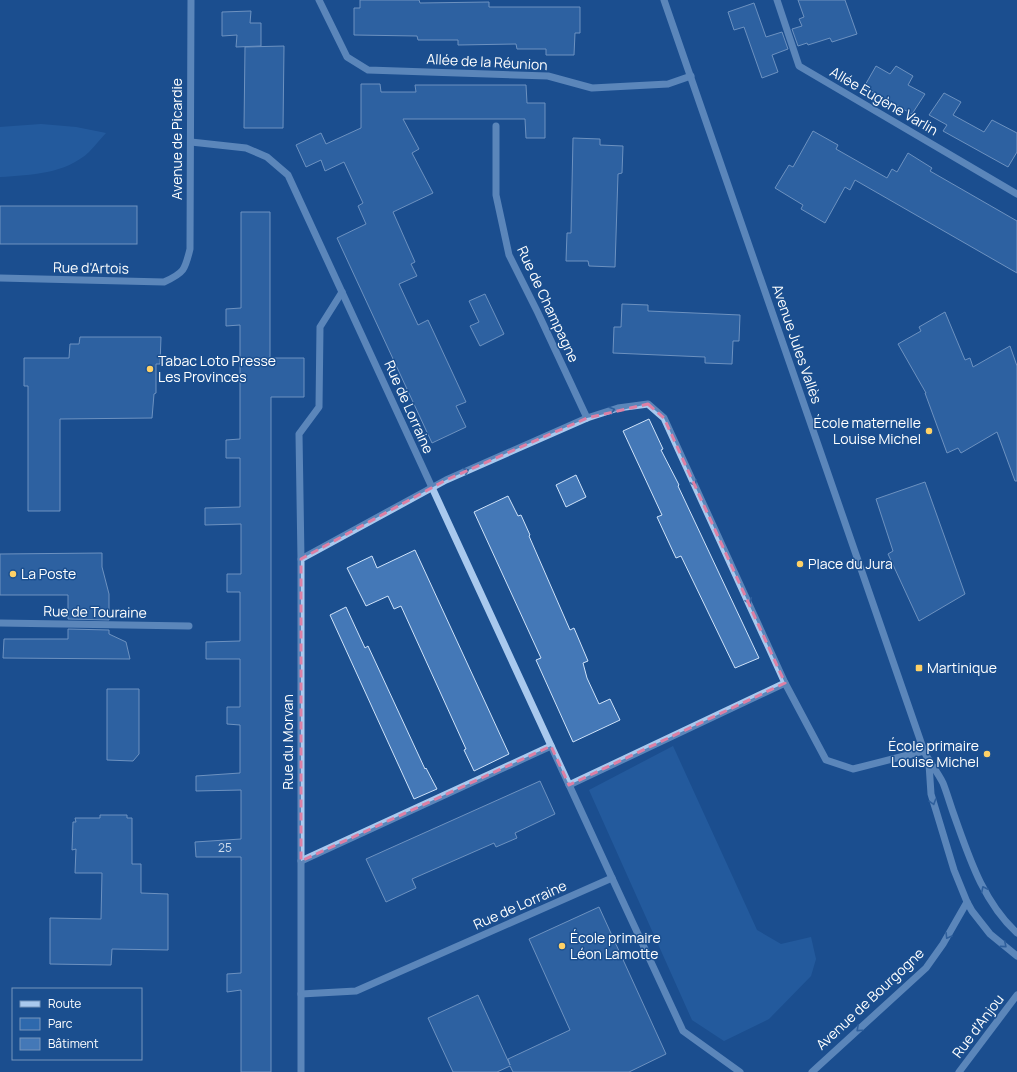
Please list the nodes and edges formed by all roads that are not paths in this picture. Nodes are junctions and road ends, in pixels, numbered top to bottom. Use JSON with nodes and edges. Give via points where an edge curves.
{"nodes":[{"id":1,"x":191,"y":0,"type":"edge"},
{"id":2,"x":319,"y":0,"type":"edge"},
{"id":3,"x":664,"y":0,"type":"edge"},
{"id":4,"x":777,"y":0,"type":"edge"},
{"id":5,"x":691,"y":76,"type":"junction"},
{"id":6,"x":496,"y":126,"type":"dead end"},
{"id":7,"x":191,"y":142,"type":"junction"},
{"id":8,"x":1017,"y":194,"type":"edge"},
{"id":9,"x":180,"y":275,"type":"joint"},
{"id":10,"x":0,"y":278,"type":"edge"},
{"id":11,"x":342,"y":292,"type":"junction"},
{"id":12,"x":587,"y":418,"type":"junction"},
{"id":13,"x":431,"y":488,"type":"junction"},
{"id":14,"x":302,"y":559,"type":"junction"},
{"id":15,"x":0,"y":623,"type":"edge"},
{"id":16,"x":189,"y":626,"type":"dead end"},
{"id":17,"x":785,"y":683,"type":"junction"},
{"id":18,"x":551,"y":746,"type":"junction"},
{"id":19,"x":924,"y":751,"type":"junction"},
{"id":20,"x":929,"y":764,"type":"junction"},
{"id":21,"x":569,"y":785,"type":"junction"},
{"id":22,"x":301,"y":861,"type":"junction"},
{"id":23,"x":612,"y":878,"type":"junction"},
{"id":24,"x":968,"y":902,"type":"junction"},
{"id":25,"x":1017,"y":933,"type":"edge"},
{"id":26,"x":1017,"y":956,"type":"edge"},
{"id":27,"x":301,"y":994,"type":"junction"},
{"id":28,"x":1017,"y":995,"type":"edge"},
{"id":29,"x":301,"y":1072,"type":"edge"},
{"id":30,"x":740,"y":1072,"type":"edge"},
{"id":31,"x":812,"y":1072,"type":"edge"},
{"id":32,"x":960,"y":1072,"type":"edge"}],
"edges":[{"from":1,"to":7,"type":"street","name":"Avenue de Picardie"},
{"from":2,"to":5,"type":"street","name":"Allée de la Réunion","via":[[347,57],[368,70],[548,76],[592,88],[668,84]]},
{"from":3,"to":5,"type":"street","name":"Avenue Jules Vallès"},
{"from":4,"to":8,"type":"street","name":"Allée Eugène Varlin","via":[[798,66]]},
{"from":5,"to":19,"type":"street","name":"Avenue Jules Vallès"},
{"from":6,"to":12,"type":"street","name":"Rue de Champagne","via":[[496,195],[509,255]]},
{"from":7,"to":9,"type":"street","name":"Avenue de Picardie","via":[[190,248]]},
{"from":7,"to":11,"type":"street","name":"Rue de Lorraine","via":[[246,148],[267,157],[288,175]]},
{"from":9,"to":10,"type":"street","name":"Rue d'Artois","via":[[164,282]]},
{"from":11,"to":13,"type":"street","name":"Rue de Lorraine"},
{"from":11,"to":14,"type":"street","name":"Rue du Morvan","via":[[320,326],[319,407],[299,434]]},
{"from":13,"to":12,"type":"street","one_way":true},
{"from":12,"to":17,"type":"street","one_way":true,"via":[[618,408],[648,404],[664,418]]},
{"from":13,"to":14,"type":"street"},
{"from":13,"to":18,"type":"street","name":"Rue de Lorraine"},
{"from":14,"to":22,"type":"street","name":"Rue du Morvan"},
{"from":15,"to":16,"type":"street","name":"Rue de Touraine"},
{"from":17,"to":19,"type":"street","via":[[826,760],[853,769]]},
{"from":17,"to":21,"type":"street"},
{"from":18,"to":21,"type":"street","name":"Rue de Lorraine"},
{"from":18,"to":22,"type":"street"},
{"from":19,"to":20,"type":"street","name":"Avenue Jules Vallès"},
{"from":20,"to":24,"type":"street","name":"Avenue Jules Vallès","one_way":true,"via":[[931,794],[954,870]]},
{"from":25,"to":20,"type":"street","name":"Avenue Jules Vallès","one_way":true,"via":[[991,903],[942,782]]},
{"from":21,"to":23,"type":"street","name":"Rue de Lorraine"},
{"from":22,"to":27,"type":"street","name":"Rue du Morvan"},
{"from":23,"to":27,"type":"street","name":"Rue de Lorraine","via":[[356,991]]},
{"from":23,"to":30,"type":"street","via":[[683,1031]]},
{"from":24,"to":26,"type":"street","name":"Avenue Jules Vallès","one_way":true,"via":[[990,934]]},
{"from":24,"to":31,"type":"street","name":"Avenue de Bourgogne","one_way":true,"via":[[926,968]]},
{"from":27,"to":29,"type":"street","name":"Rue du Morvan"},
{"from":28,"to":32,"type":"street","name":"Rue d'Anjou"}]}
